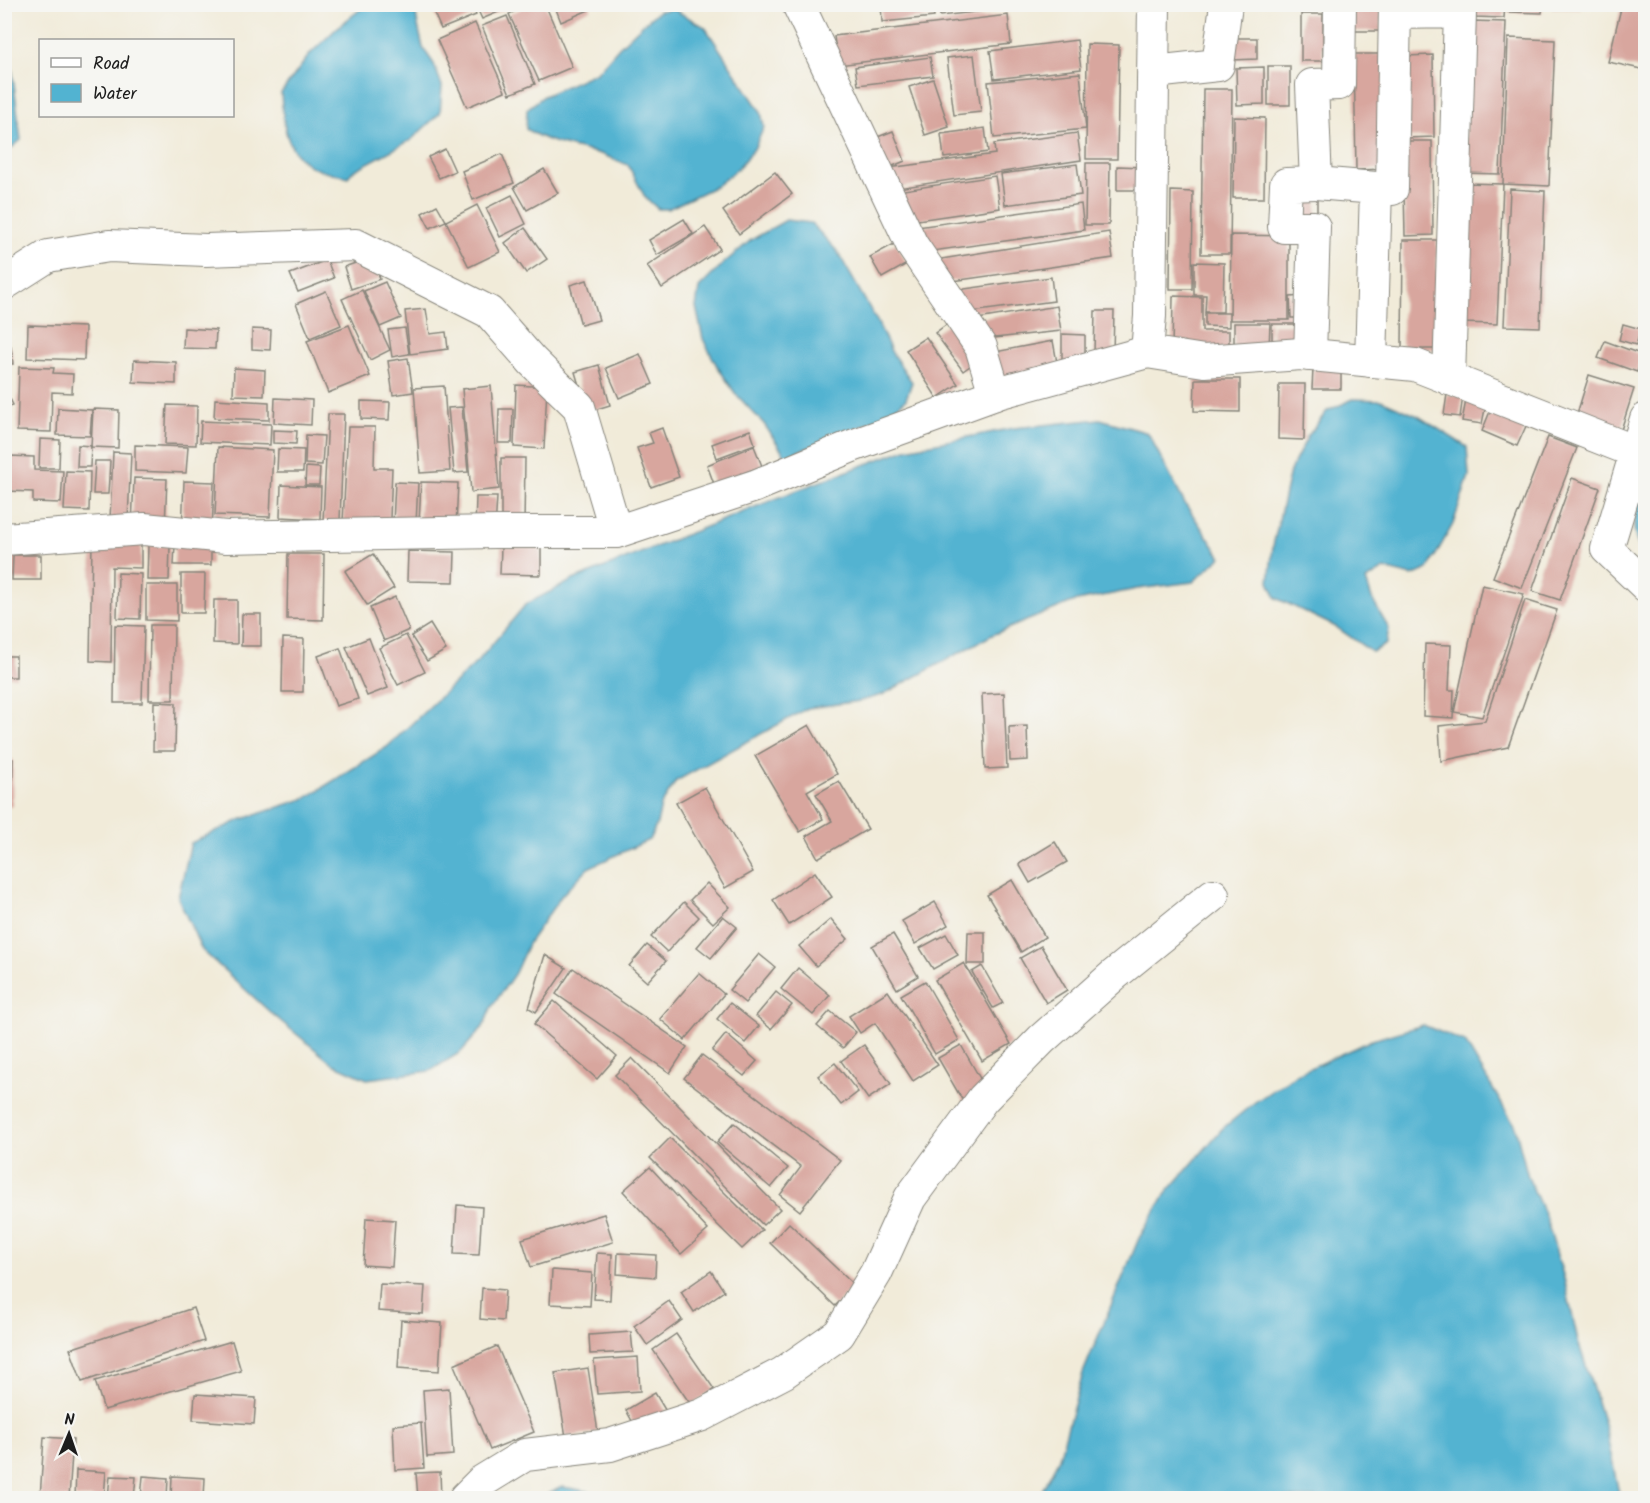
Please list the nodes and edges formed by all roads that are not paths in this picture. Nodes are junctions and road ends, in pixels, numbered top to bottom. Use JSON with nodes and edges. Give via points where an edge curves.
{"nodes":[{"id":1,"x":798,"y":4,"type":"edge"},
{"id":2,"x":1154,"y":4,"type":"edge"},
{"id":3,"x":1226,"y":4,"type":"edge"},
{"id":4,"x":1340,"y":4,"type":"edge"},
{"id":5,"x":1395,"y":9,"type":"edge"},
{"id":6,"x":1154,"y":72,"type":"junction"},
{"id":7,"x":1316,"y":183,"type":"junction"},
{"id":8,"x":1376,"y":188,"type":"junction"},
{"id":9,"x":4,"y":284,"type":"edge"},
{"id":10,"x":1147,"y":352,"type":"junction"},
{"id":11,"x":1310,"y":355,"type":"junction"},
{"id":12,"x":1371,"y":361,"type":"junction"},
{"id":13,"x":1449,"y":379,"type":"junction"},
{"id":14,"x":995,"y":394,"type":"junction"},
{"id":15,"x":1646,"y":419,"type":"edge"},
{"id":16,"x":1636,"y":452,"type":"junction"},
{"id":17,"x":616,"y":532,"type":"junction"},
{"id":18,"x":4,"y":538,"type":"edge"},
{"id":19,"x":1646,"y":586,"type":"edge"},
{"id":20,"x":1213,"y":895,"type":"dead end"},
{"id":21,"x":465,"y":1498,"type":"edge"}],
"edges":[{"from":1,"to":14,"type":"street","via":[[912,245],[981,347]]},
{"from":2,"to":6,"type":"street"},
{"from":3,"to":6,"type":"street","via":[[1218,65]]},
{"from":4,"to":7,"type":"street","via":[[1339,84],[1312,85]]},
{"from":5,"to":8,"type":"street","via":[[1392,189]]},
{"from":5,"to":13,"type":"street","via":[[1460,12]]},
{"from":6,"to":10,"type":"street"},
{"from":7,"to":8,"type":"street"},
{"from":7,"to":11,"type":"street","via":[[1286,184],[1284,226],[1314,226]]},
{"from":8,"to":12,"type":"street"},
{"from":9,"to":17,"type":"street","via":[[48,256],[109,246],[206,250],[356,245],[489,312],[579,407]]},
{"from":10,"to":11,"type":"street","via":[[1204,360]]},
{"from":10,"to":14,"type":"street"},
{"from":11,"to":12,"type":"street"},
{"from":12,"to":13,"type":"street","via":[[1415,365]]},
{"from":13,"to":16,"type":"street"},
{"from":14,"to":17,"type":"street","via":[[755,486]]},
{"from":15,"to":16,"type":"street"},
{"from":16,"to":19,"type":"street","via":[[1607,549]]},
{"from":17,"to":18,"type":"street","via":[[226,537],[144,529]]},
{"from":20,"to":21,"type":"street","via":[[1114,975],[1042,1039],[983,1099],[910,1198],[876,1273],[839,1334],[783,1373],[702,1415],[610,1445],[525,1455],[481,1482]]}]}
